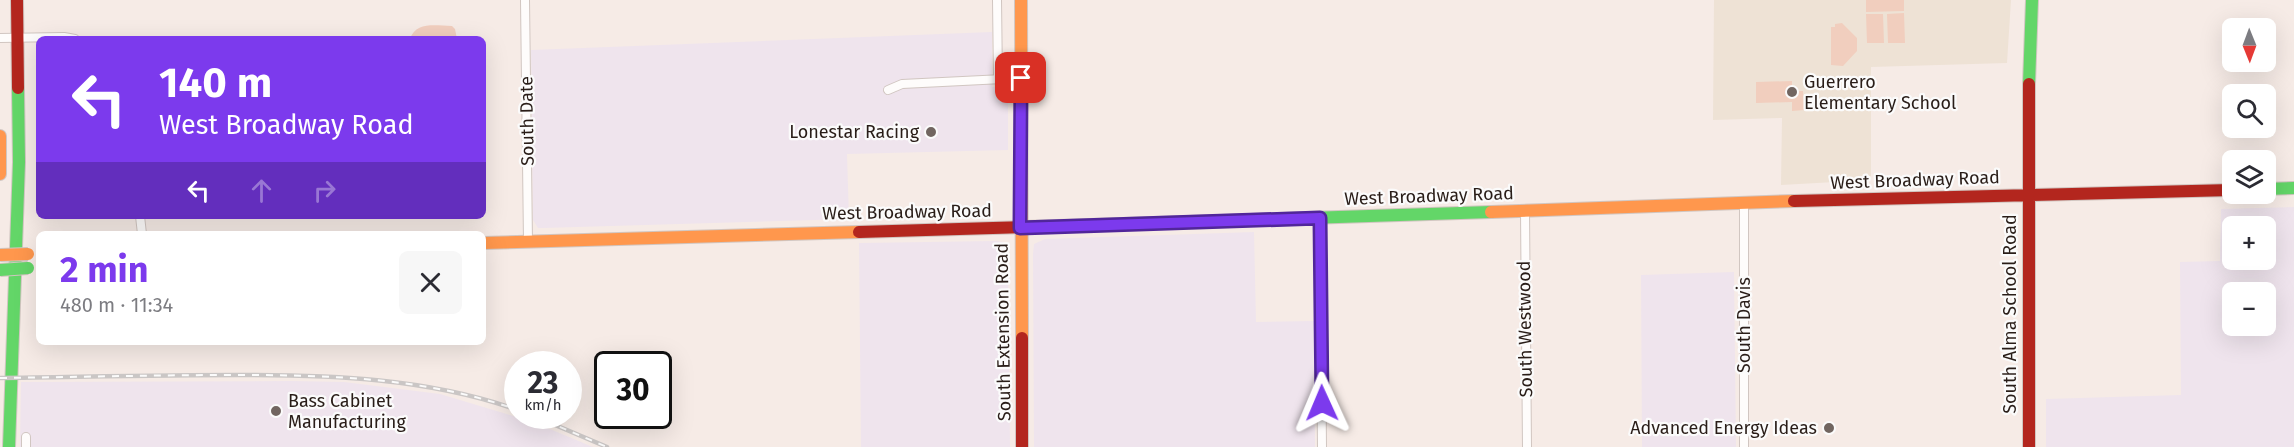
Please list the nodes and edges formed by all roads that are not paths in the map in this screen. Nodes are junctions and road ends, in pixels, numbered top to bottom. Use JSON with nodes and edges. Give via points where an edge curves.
{"nodes":[{"id":1,"x":17,"y":0,"type":"edge"},
{"id":2,"x":525,"y":0,"type":"edge"},
{"id":3,"x":997,"y":0,"type":"edge"},
{"id":4,"x":1021,"y":0,"type":"edge"},
{"id":5,"x":2032,"y":0,"type":"edge"},
{"id":6,"x":0,"y":38,"type":"edge"},
{"id":7,"x":17,"y":38,"type":"junction"},
{"id":8,"x":36,"y":38,"type":"edge"},
{"id":9,"x":1021,"y":78,"type":"junction"},
{"id":10,"x":998,"y":79,"type":"junction"},
{"id":11,"x":888,"y":90,"type":"dead end"},
{"id":12,"x":0,"y":136,"type":"edge"},
{"id":13,"x":0,"y":174,"type":"edge"},
{"id":14,"x":2294,"y":188,"type":"edge"},
{"id":15,"x":2276,"y":189,"type":"edge"},
{"id":16,"x":2222,"y":190,"type":"edge"},
{"id":17,"x":2028,"y":194,"type":"junction"},
{"id":18,"x":1744,"y":204,"type":"junction"},
{"id":19,"x":1525,"y":211,"type":"junction"},
{"id":20,"x":1320,"y":218,"type":"junction"},
{"id":21,"x":1020,"y":228,"type":"junction"},
{"id":22,"x":528,"y":242,"type":"junction"},
{"id":23,"x":486,"y":243,"type":"edge"},
{"id":24,"x":33,"y":253,"type":"edge"},
{"id":25,"x":0,"y":255,"type":"edge"},
{"id":26,"x":33,"y":268,"type":"edge"},
{"id":27,"x":0,"y":270,"type":"edge"},
{"id":28,"x":26,"y":436,"type":"dead end"},
{"id":29,"x":9,"y":447,"type":"edge"},
{"id":30,"x":26,"y":447,"type":"edge"},
{"id":31,"x":1022,"y":447,"type":"edge"},
{"id":32,"x":1322,"y":447,"type":"edge"},
{"id":33,"x":1527,"y":447,"type":"edge"},
{"id":34,"x":1744,"y":447,"type":"edge"},
{"id":35,"x":2029,"y":447,"type":"edge"}],
"edges":[{"from":1,"to":7,"type":"main road"},
{"from":2,"to":22,"type":"street","name":"South Date"},
{"from":3,"to":10,"type":"street"},
{"from":4,"to":9,"type":"main road","name":"South Extension Road"},
{"from":5,"to":17,"type":"main road","name":"South Alma School Road"},
{"from":6,"to":7,"type":"street"},
{"from":7,"to":8,"type":"street"},
{"from":7,"to":29,"type":"main road","via":[[19,162]]},
{"from":9,"to":10,"type":"street"},
{"from":9,"to":21,"type":"main road","name":"South Extension Road"},
{"from":10,"to":11,"type":"street","via":[[902,84]]},
{"from":12,"to":13,"type":"main road"},
{"from":14,"to":15,"type":"main road"},
{"from":16,"to":17,"type":"main road","name":"West Broadway Road"},
{"from":17,"to":18,"type":"main road","name":"West Broadway Road"},
{"from":17,"to":35,"type":"main road","name":"South Alma School Road"},
{"from":18,"to":19,"type":"main road","name":"West Broadway Road"},
{"from":18,"to":34,"type":"street","name":"South Davis"},
{"from":19,"to":20,"type":"main road","name":"West Broadway Road"},
{"from":19,"to":33,"type":"street","name":"South Westwood"},
{"from":20,"to":21,"type":"main road","name":"West Broadway Road"},
{"from":20,"to":32,"type":"street"},
{"from":21,"to":22,"type":"main road","name":"West Broadway Road"},
{"from":21,"to":31,"type":"main road","name":"South Extension Road"},
{"from":22,"to":23,"type":"main road","name":"West Broadway Road"},
{"from":24,"to":25,"type":"main road","bridge":true},
{"from":26,"to":27,"type":"main road","bridge":true},
{"from":28,"to":30,"type":"street"}]}
